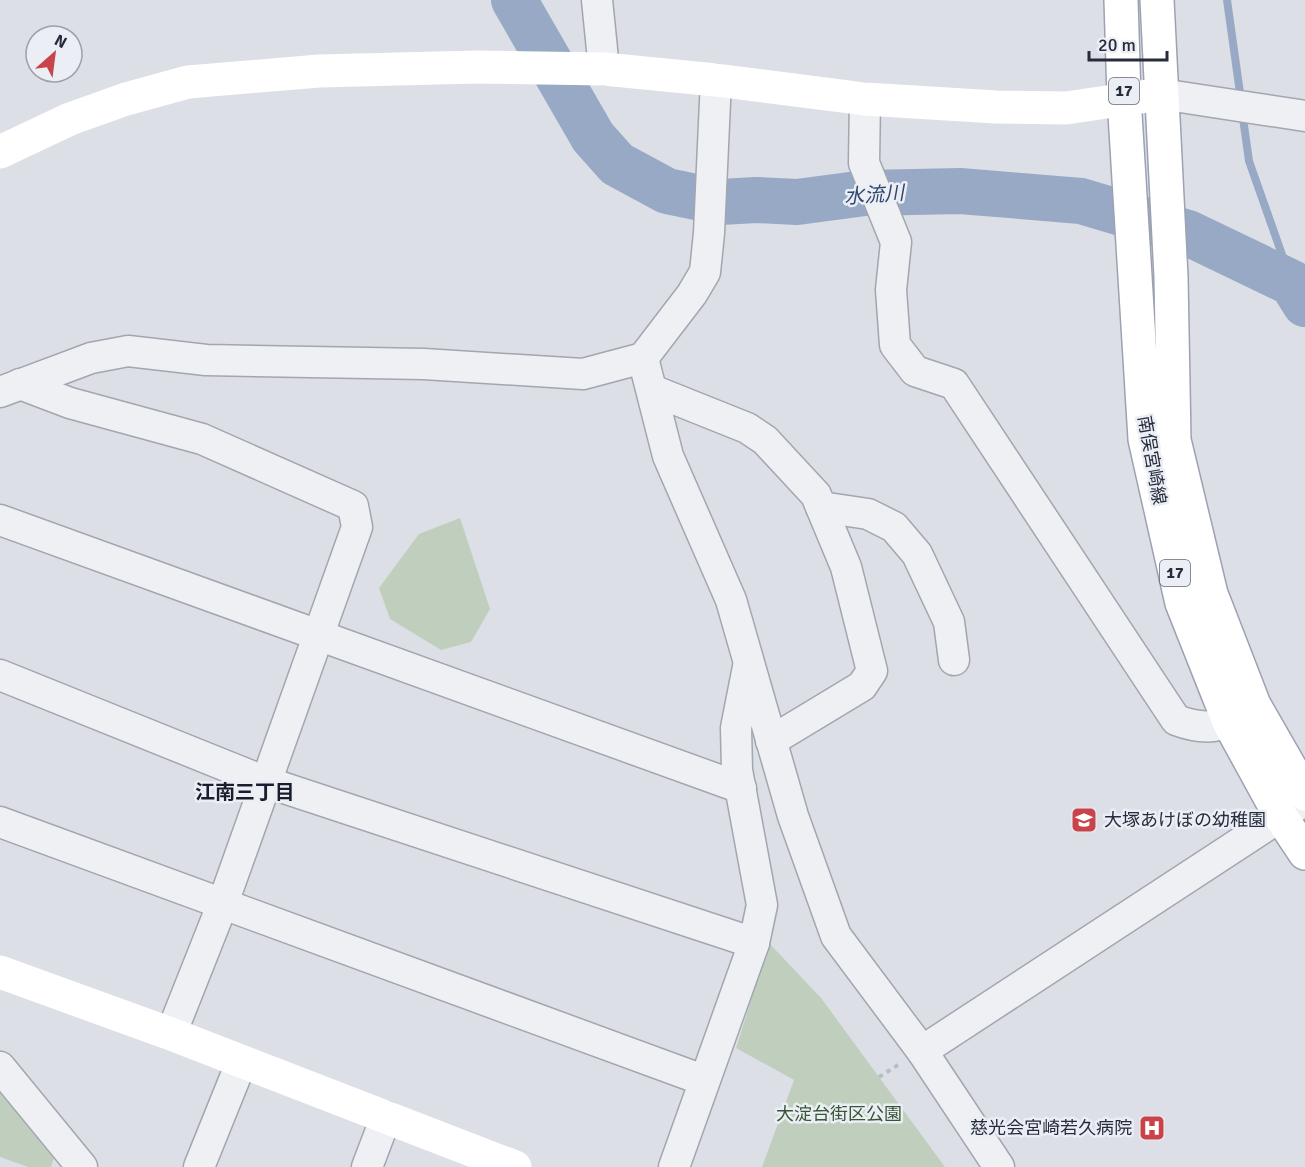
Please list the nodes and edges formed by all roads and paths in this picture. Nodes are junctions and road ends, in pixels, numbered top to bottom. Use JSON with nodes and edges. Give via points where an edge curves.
{"nodes":[{"id":1,"x":597,"y":0,"type":"edge"},
{"id":2,"x":1121,"y":0,"type":"edge"},
{"id":3,"x":1157,"y":0,"type":"edge"},
{"id":4,"x":604,"y":69,"type":"junction"},
{"id":5,"x":716,"y":80,"type":"junction"},
{"id":6,"x":1161,"y":94,"type":"junction"},
{"id":7,"x":1124,"y":98,"type":"junction"},
{"id":8,"x":865,"y":99,"type":"junction"},
{"id":9,"x":1305,"y":116,"type":"edge"},
{"id":10,"x":0,"y":152,"type":"edge"},
{"id":11,"x":643,"y":358,"type":"junction"},
{"id":12,"x":10,"y":388,"type":"edge"},
{"id":13,"x":652,"y":390,"type":"junction"},
{"id":14,"x":821,"y":507,"type":"junction"},
{"id":15,"x":0,"y":520,"type":"edge"},
{"id":16,"x":319,"y":635,"type":"junction"},
{"id":17,"x":749,"y":660,"type":"junction"},
{"id":18,"x":954,"y":660,"type":"dead end"},
{"id":19,"x":0,"y":675,"type":"edge"},
{"id":20,"x":1242,"y":715,"type":"junction"},
{"id":21,"x":771,"y":741,"type":"junction"},
{"id":22,"x":266,"y":782,"type":"junction"},
{"id":23,"x":741,"y":788,"type":"junction"},
{"id":24,"x":1305,"y":794,"type":"edge"},
{"id":25,"x":1293,"y":809,"type":"edge"},
{"id":26,"x":0,"y":822,"type":"edge"},
{"id":27,"x":1305,"y":853,"type":"edge"},
{"id":28,"x":223,"y":903,"type":"junction"},
{"id":29,"x":754,"y":943,"type":"junction"},
{"id":30,"x":0,"y":972,"type":"edge"},
{"id":31,"x":171,"y":1034,"type":"junction"},
{"id":32,"x":922,"y":1051,"type":"junction"},
{"id":33,"x":241,"y":1063,"type":"junction"},
{"id":34,"x":0,"y":1067,"type":"edge"},
{"id":35,"x":703,"y":1080,"type":"junction"},
{"id":36,"x":386,"y":1117,"type":"junction"},
{"id":37,"x":82,"y":1167,"type":"edge"},
{"id":38,"x":199,"y":1167,"type":"edge"},
{"id":39,"x":367,"y":1167,"type":"edge"},
{"id":40,"x":514,"y":1167,"type":"edge"},
{"id":41,"x":674,"y":1167,"type":"edge"},
{"id":42,"x":999,"y":1167,"type":"edge"}],
"edges":[{"from":1,"to":4,"type":"street"},
{"from":2,"to":7,"type":"street","name":"南俣宮崎線","number":"17"},
{"from":3,"to":6,"type":"street","name":"南俣宮崎線","number":"17"},
{"from":4,"to":5,"type":"street"},
{"from":4,"to":10,"type":"street","via":[[364,69],[188,82],[70,119]]},
{"from":5,"to":8,"type":"street"},
{"from":5,"to":11,"type":"street","via":[[705,272]]},
{"from":6,"to":7,"type":"street"},
{"from":6,"to":9,"type":"street"},
{"from":6,"to":20,"type":"street","name":"南俣宮崎線","number":"17","via":[[1171,277],[1174,440]]},
{"from":7,"to":8,"type":"street","via":[[1066,108]]},
{"from":7,"to":20,"type":"street","name":"南俣宮崎線","number":"17","via":[[1145,439],[1182,603]]},
{"from":8,"to":20,"type":"street","via":[[864,163],[896,242],[891,290],[895,345],[915,371],[954,384],[1176,720],[1193,726]]},
{"from":11,"to":12,"type":"street","via":[[584,374],[424,364],[206,360],[128,351],[91,358]]},
{"from":11,"to":13,"type":"street"},
{"from":12,"to":16,"type":"street","via":[[202,439],[353,506],[357,527]]},
{"from":13,"to":14,"type":"street","via":[[747,428],[765,440],[816,495]]},
{"from":13,"to":17,"type":"street","via":[[668,456],[730,600]]},
{"from":14,"to":18,"type":"street","via":[[868,514],[894,527],[916,554],[949,622]]},
{"from":14,"to":21,"type":"street","via":[[846,567],[872,671],[862,686]]},
{"from":15,"to":16,"type":"street"},
{"from":16,"to":22,"type":"street"},
{"from":16,"to":23,"type":"street"},
{"from":17,"to":21,"type":"street"},
{"from":17,"to":23,"type":"street","via":[[736,728]]},
{"from":19,"to":22,"type":"street"},
{"from":20,"to":24,"type":"street","name":"南俣宮崎線","number":"17"},
{"from":20,"to":25,"type":"street","name":"南俣宮崎線","number":"17"},
{"from":21,"to":32,"type":"street","via":[[836,936]]},
{"from":22,"to":28,"type":"street"},
{"from":22,"to":29,"type":"street"},
{"from":23,"to":29,"type":"street","via":[[762,905]]},
{"from":25,"to":27,"type":"street","name":"南俣宮崎線","number":"17"},
{"from":25,"to":32,"type":"street"},
{"from":26,"to":28,"type":"street"},
{"from":28,"to":31,"type":"street"},
{"from":28,"to":35,"type":"street"},
{"from":29,"to":35,"type":"street"},
{"from":30,"to":31,"type":"street"},
{"from":31,"to":33,"type":"street"},
{"from":32,"to":42,"type":"street"},
{"from":33,"to":36,"type":"street"},
{"from":33,"to":38,"type":"street"},
{"from":34,"to":37,"type":"street"},
{"from":35,"to":41,"type":"street"},
{"from":36,"to":39,"type":"street"},
{"from":36,"to":40,"type":"street"}]}
